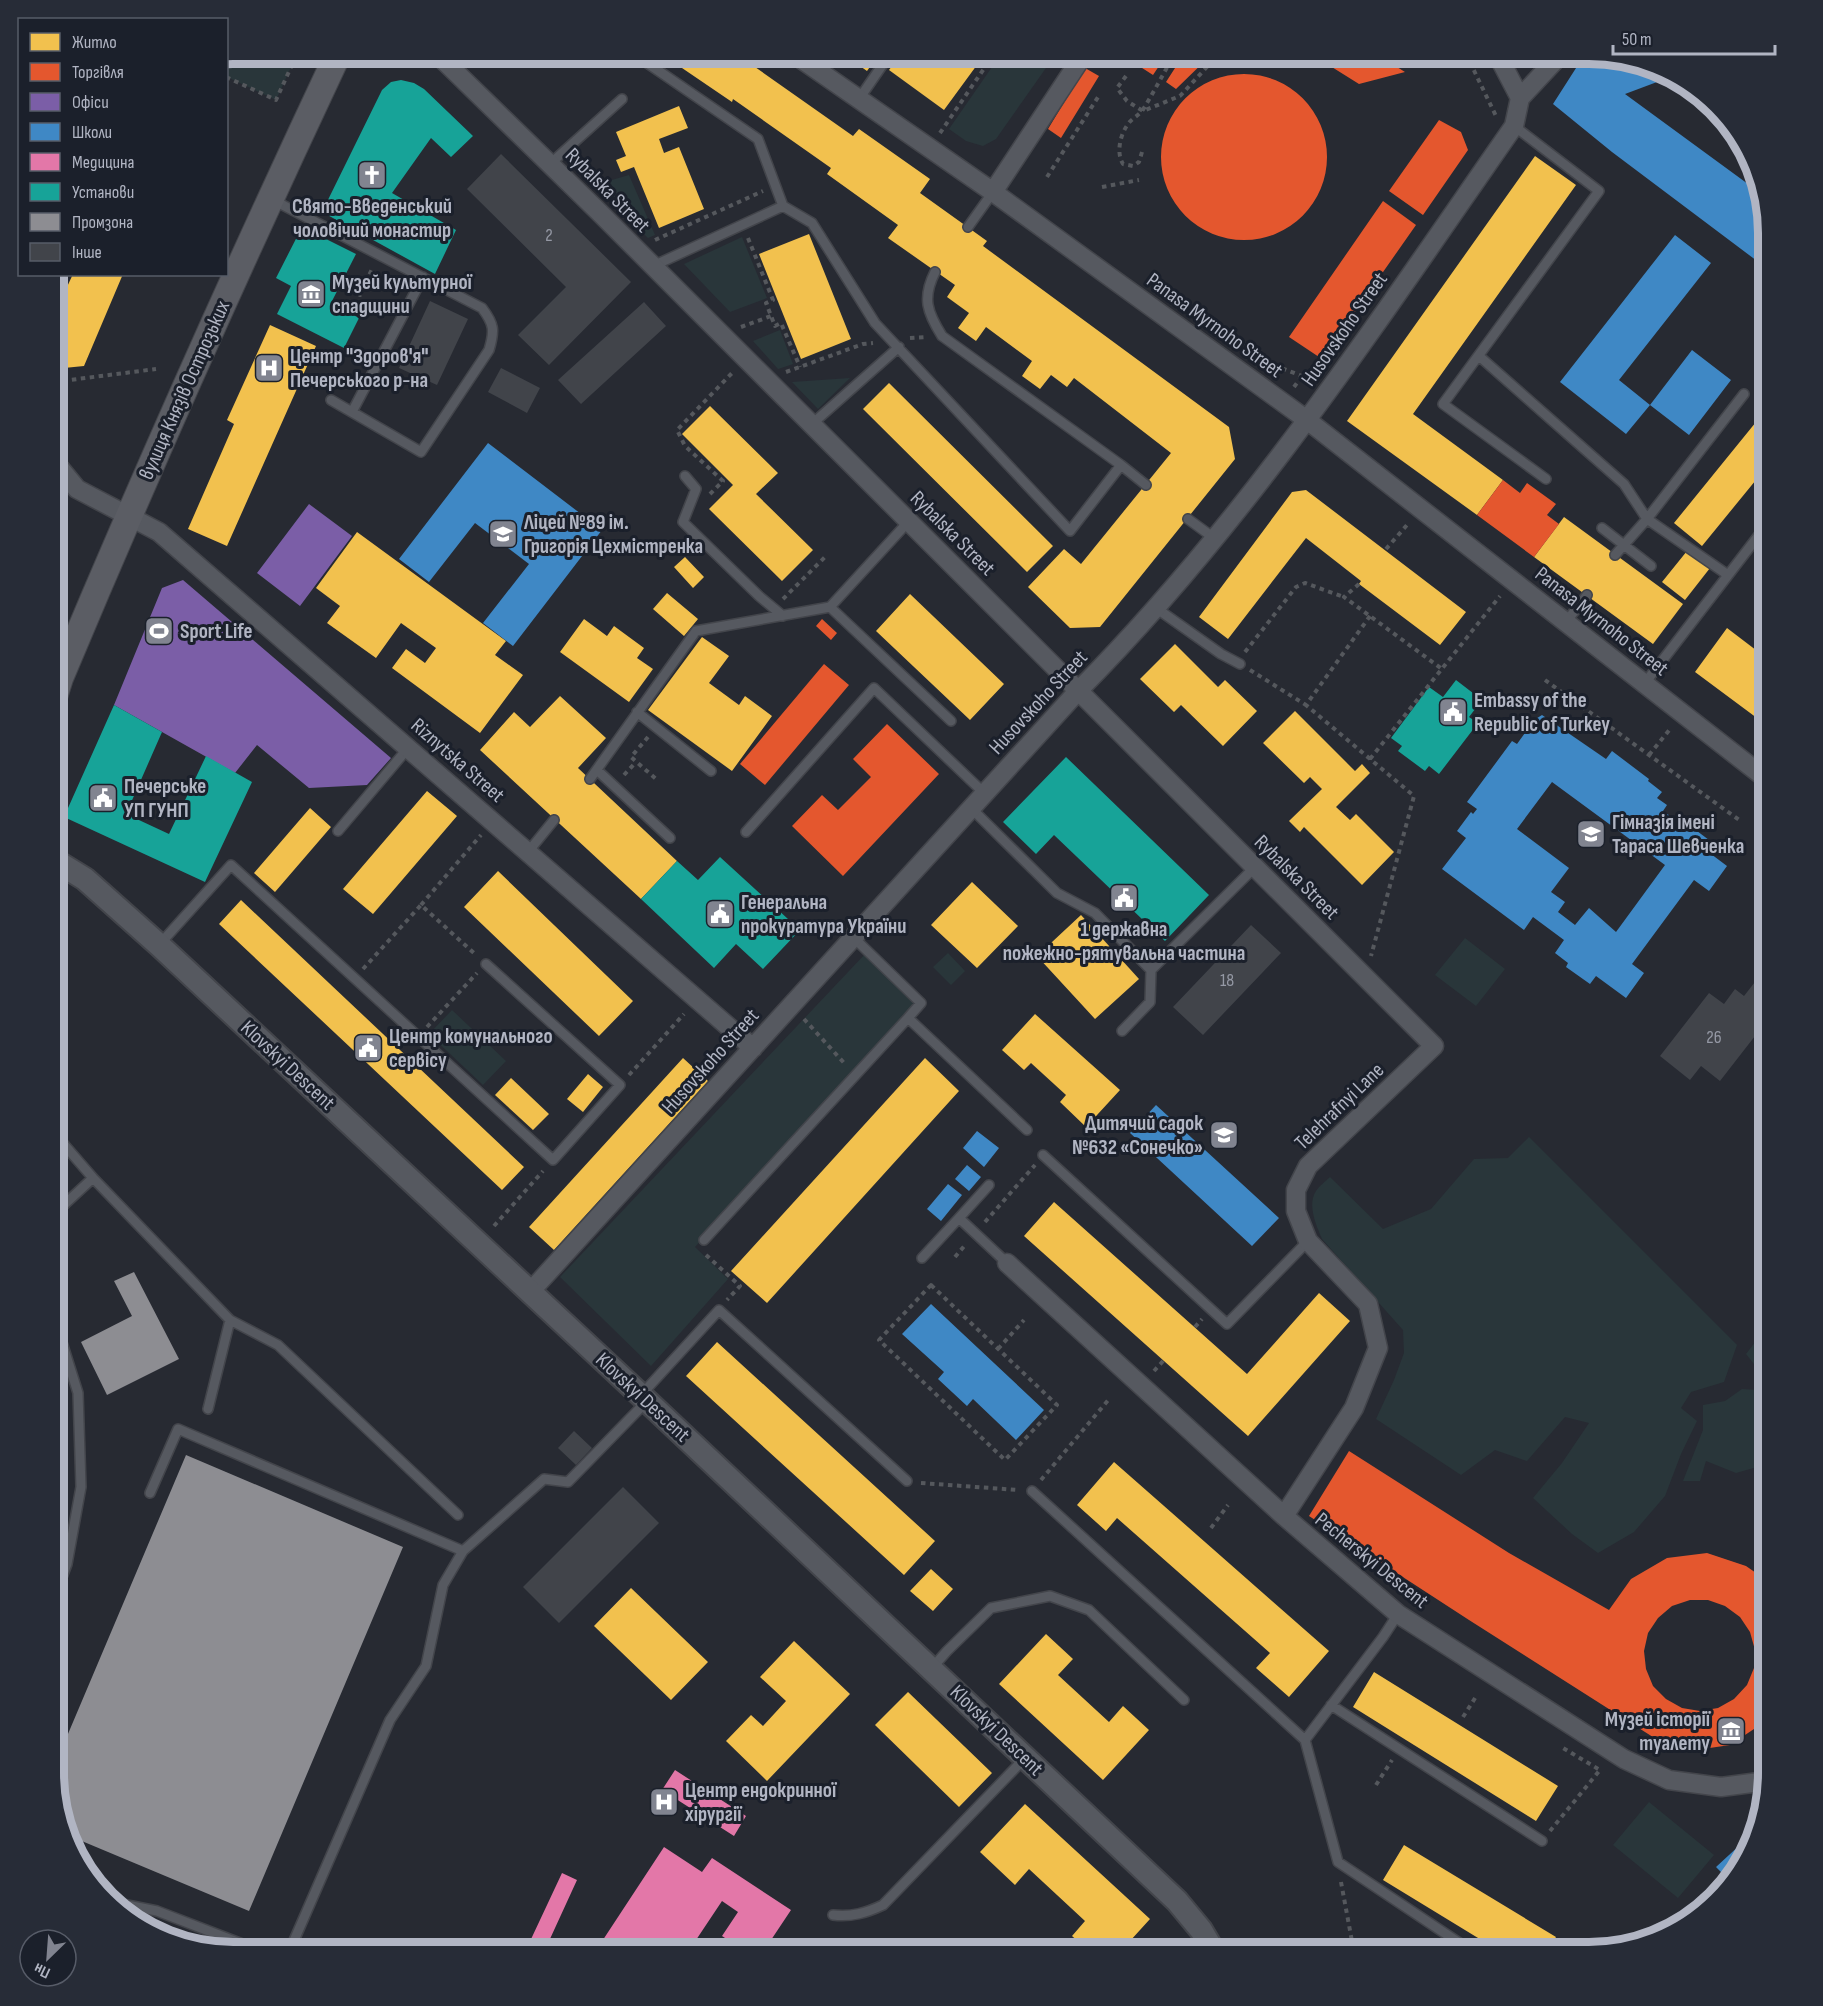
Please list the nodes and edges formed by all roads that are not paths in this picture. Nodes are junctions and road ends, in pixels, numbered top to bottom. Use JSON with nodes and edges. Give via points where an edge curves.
{"nodes":[{"id":1,"x":333,"y":65,"type":"edge"},
{"id":2,"x":454,"y":65,"type":"edge"},
{"id":3,"x":650,"y":65,"type":"edge"},
{"id":4,"x":810,"y":65,"type":"edge"},
{"id":5,"x":882,"y":65,"type":"edge"},
{"id":6,"x":1077,"y":65,"type":"edge"},
{"id":7,"x":1503,"y":65,"type":"edge"},
{"id":8,"x":1551,"y":65,"type":"edge"},
{"id":9,"x":1520,"y":98,"type":"junction"},
{"id":10,"x":622,"y":99,"type":"dead end"},
{"id":11,"x":859,"y":99,"type":"junction"},
{"id":12,"x":1510,"y":131,"type":"junction"},
{"id":13,"x":550,"y":164,"type":"junction"},
{"id":14,"x":993,"y":192,"type":"junction"},
{"id":15,"x":270,"y":199,"type":"junction"},
{"id":16,"x":783,"y":206,"type":"junction"},
{"id":17,"x":968,"y":227,"type":"dead end"},
{"id":18,"x":653,"y":266,"type":"junction"},
{"id":19,"x":935,"y":272,"type":"dead end"},
{"id":20,"x":423,"y":277,"type":"junction"},
{"id":21,"x":896,"y":344,"type":"junction"},
{"id":22,"x":1479,"y":356,"type":"junction"},
{"id":23,"x":1744,"y":394,"type":"dead end"},
{"id":24,"x":331,"y":400,"type":"dead end"},
{"id":25,"x":352,"y":412,"type":"junction"},
{"id":26,"x":1307,"y":420,"type":"junction"},
{"id":27,"x":812,"y":424,"type":"junction"},
{"id":28,"x":1121,"y":465,"type":"junction"},
{"id":29,"x":65,"y":474,"type":"edge"},
{"id":30,"x":685,"y":477,"type":"dead end"},
{"id":31,"x":1546,"y":479,"type":"dead end"},
{"id":32,"x":1146,"y":485,"type":"dead end"},
{"id":33,"x":128,"y":514,"type":"junction"},
{"id":34,"x":1188,"y":519,"type":"dead end"},
{"id":35,"x":1647,"y":519,"type":"junction"},
{"id":36,"x":909,"y":521,"type":"junction"},
{"id":37,"x":1602,"y":528,"type":"dead end"},
{"id":38,"x":1758,"y":536,"type":"edge"},
{"id":39,"x":1214,"y":538,"type":"junction"},
{"id":40,"x":1623,"y":546,"type":"junction"},
{"id":41,"x":1615,"y":555,"type":"dead end"},
{"id":42,"x":1651,"y":566,"type":"dead end"},
{"id":43,"x":1728,"y":575,"type":"junction"},
{"id":44,"x":1587,"y":595,"type":"dead end"},
{"id":45,"x":830,"y":607,"type":"junction"},
{"id":46,"x":1156,"y":608,"type":"junction"},
{"id":47,"x":783,"y":616,"type":"junction"},
{"id":48,"x":1566,"y":622,"type":"junction"},
{"id":49,"x":1240,"y":664,"type":"road end"},
{"id":50,"x":65,"y":665,"type":"edge"},
{"id":51,"x":1645,"y":683,"type":"junction"},
{"id":52,"x":1078,"y":691,"type":"junction"},
{"id":53,"x":637,"y":712,"type":"junction"},
{"id":54,"x":951,"y":720,"type":"dead end"},
{"id":55,"x":409,"y":747,"type":"junction"},
{"id":56,"x":597,"y":770,"type":"junction"},
{"id":57,"x":711,"y":771,"type":"dead end"},
{"id":58,"x":1758,"y":772,"type":"edge"},
{"id":59,"x":590,"y":780,"type":"dead end"},
{"id":60,"x":984,"y":793,"type":"junction"},
{"id":61,"x":971,"y":808,"type":"junction"},
{"id":62,"x":554,"y":820,"type":"dead end"},
{"id":63,"x":338,"y":831,"type":"dead end"},
{"id":64,"x":746,"y":832,"type":"dead end"},
{"id":65,"x":670,"y":838,"type":"dead end"},
{"id":66,"x":528,"y":852,"type":"junction"},
{"id":67,"x":65,"y":866,"type":"edge"},
{"id":68,"x":1255,"y":867,"type":"junction"},
{"id":69,"x":853,"y":937,"type":"junction"},
{"id":70,"x":159,"y":945,"type":"junction"},
{"id":71,"x":486,"y":964,"type":"road end"},
{"id":72,"x":1151,"y":970,"type":"junction"},
{"id":73,"x":908,"y":1018,"type":"junction"},
{"id":74,"x":1122,"y":1031,"type":"dead end"},
{"id":75,"x":1434,"y":1046,"type":"joint"},
{"id":76,"x":753,"y":1047,"type":"junction"},
{"id":77,"x":1028,"y":1130,"type":"dead end"},
{"id":78,"x":64,"y":1145,"type":"edge"},
{"id":79,"x":1043,"y":1155,"type":"road end"},
{"id":80,"x":93,"y":1178,"type":"junction"},
{"id":81,"x":988,"y":1185,"type":"dead end"},
{"id":82,"x":64,"y":1204,"type":"edge"},
{"id":83,"x":959,"y":1218,"type":"junction"},
{"id":84,"x":704,"y":1240,"type":"road end"},
{"id":85,"x":1308,"y":1241,"type":"junction"},
{"id":86,"x":922,"y":1258,"type":"dead end"},
{"id":87,"x":1006,"y":1263,"type":"joint"},
{"id":88,"x":530,"y":1292,"type":"junction"},
{"id":89,"x":230,"y":1320,"type":"junction"},
{"id":90,"x":64,"y":1350,"type":"edge"},
{"id":91,"x":644,"y":1398,"type":"junction"},
{"id":92,"x":208,"y":1409,"type":"dead end"},
{"id":93,"x":907,"y":1481,"type":"road end"},
{"id":94,"x":1032,"y":1491,"type":"road end"},
{"id":95,"x":150,"y":1493,"type":"dead end"},
{"id":96,"x":458,"y":1515,"type":"dead end"},
{"id":97,"x":1284,"y":1516,"type":"junction"},
{"id":98,"x":464,"y":1551,"type":"junction"},
{"id":99,"x":64,"y":1572,"type":"edge"},
{"id":100,"x":1398,"y":1614,"type":"junction"},
{"id":101,"x":932,"y":1668,"type":"junction"},
{"id":102,"x":1184,"y":1700,"type":"dead end"},
{"id":103,"x":1331,"y":1705,"type":"junction"},
{"id":104,"x":1305,"y":1740,"type":"junction"},
{"id":105,"x":1025,"y":1758,"type":"junction"},
{"id":106,"x":1758,"y":1782,"type":"edge"},
{"id":107,"x":1542,"y":1841,"type":"road end"},
{"id":108,"x":131,"y":1906,"type":"edge"},
{"id":109,"x":833,"y":1915,"type":"dead end"},
{"id":110,"x":237,"y":1942,"type":"edge"},
{"id":111,"x":293,"y":1942,"type":"edge"},
{"id":112,"x":1208,"y":1942,"type":"edge"},
{"id":113,"x":1458,"y":1942,"type":"edge"}],
"edges":[{"from":1,"to":15,"type":"main road","name":"вулиця Князів Острозьких"},
{"from":2,"to":13,"type":"street","name":"Rybalska Street"},
{"from":3,"to":16,"type":"lane","via":[[758,139]]},
{"from":4,"to":11,"type":"street","name":"Panasa Myrnoho Street"},
{"from":5,"to":11,"type":"lane"},
{"from":6,"to":14,"type":"street"},
{"from":7,"to":9,"type":"street"},
{"from":8,"to":9,"type":"street"},
{"from":9,"to":12,"type":"street","name":"Husovskoho Street"},
{"from":10,"to":13,"type":"lane"},
{"from":11,"to":14,"type":"street","name":"Panasa Myrnoho Street"},
{"from":12,"to":22,"type":"lane","via":[[1599,191]]},
{"from":12,"to":26,"type":"street","name":"Husovskoho Street"},
{"from":13,"to":18,"type":"street","name":"Rybalska Street"},
{"from":14,"to":17,"type":"lane"},
{"from":14,"to":26,"type":"street","name":"Panasa Myrnoho Street"},
{"from":15,"to":20,"type":"lane"},
{"from":15,"to":33,"type":"main road","name":"вулиця Князів Острозьких"},
{"from":16,"to":18,"type":"lane"},
{"from":16,"to":21,"type":"lane","via":[[812,223],[875,323]]},
{"from":18,"to":27,"type":"street","name":"Rybalska Street"},
{"from":19,"to":28,"type":"lane","via":[[926,298],[931,318],[942,336]]},
{"from":20,"to":25,"type":"lane"},
{"from":20,"to":25,"type":"lane","via":[[482,308],[492,321],[489,350],[421,452]]},
{"from":21,"to":27,"type":"lane"},
{"from":21,"to":28,"type":"lane","via":[[1070,531]]},
{"from":22,"to":31,"type":"lane","via":[[1443,404]]},
{"from":22,"to":35,"type":"lane","via":[[1624,484]]},
{"from":23,"to":35,"type":"lane"},
{"from":24,"to":25,"type":"lane"},
{"from":26,"to":39,"type":"street","name":"Husovskoho Street"},
{"from":26,"to":48,"type":"street","name":"Panasa Myrnoho Street"},
{"from":27,"to":36,"type":"street","name":"Rybalska Street"},
{"from":28,"to":32,"type":"lane"},
{"from":29,"to":33,"type":"street","name":"Riznytska Street","via":[[77,489]]},
{"from":30,"to":47,"type":"lane","via":[[696,489],[682,522]]},
{"from":33,"to":50,"type":"main road","name":"вулиця Князів Острозьких"},
{"from":33,"to":55,"type":"street","name":"Riznytska Street","via":[[159,532]]},
{"from":34,"to":39,"type":"lane"},
{"from":35,"to":40,"type":"lane"},
{"from":35,"to":43,"type":"lane"},
{"from":36,"to":45,"type":"lane"},
{"from":36,"to":52,"type":"street","name":"Rybalska Street"},
{"from":37,"to":40,"type":"lane"},
{"from":38,"to":43,"type":"lane"},
{"from":39,"to":46,"type":"street","name":"Husovskoho Street"},
{"from":40,"to":41,"type":"lane"},
{"from":40,"to":42,"type":"lane"},
{"from":43,"to":51,"type":"lane"},
{"from":44,"to":48,"type":"lane"},
{"from":45,"to":47,"type":"lane"},
{"from":45,"to":54,"type":"lane"},
{"from":46,"to":49,"type":"lane"},
{"from":46,"to":52,"type":"street","name":"Husovskoho Street"},
{"from":47,"to":53,"type":"lane","via":[[696,631]]},
{"from":48,"to":51,"type":"street","name":"Panasa Myrnoho Street"},
{"from":51,"to":58,"type":"street","name":"Panasa Myrnoho Street"},
{"from":52,"to":60,"type":"street","name":"Husovskoho Street"},
{"from":52,"to":68,"type":"street","name":"Rybalska Street"},
{"from":53,"to":56,"type":"lane"},
{"from":53,"to":57,"type":"lane"},
{"from":55,"to":63,"type":"lane"},
{"from":55,"to":66,"type":"street","name":"Riznytska Street"},
{"from":56,"to":59,"type":"lane"},
{"from":56,"to":65,"type":"lane"},
{"from":60,"to":61,"type":"street","name":"Husovskoho Street"},
{"from":60,"to":64,"type":"lane","via":[[874,688]]},
{"from":61,"to":69,"type":"street","name":"Husovskoho Street"},
{"from":61,"to":72,"type":"lane","via":[[1057,893],[1095,913]]},
{"from":62,"to":66,"type":"lane"},
{"from":66,"to":76,"type":"street","name":"Riznytska Street"},
{"from":67,"to":70,"type":"street","name":"Klovskyi Descent","via":[[85,879]]},
{"from":68,"to":72,"type":"lane"},
{"from":68,"to":75,"type":"street","name":"Rybalska Street"},
{"from":69,"to":73,"type":"lane","via":[[921,1003]]},
{"from":69,"to":76,"type":"street","name":"Husovskoho Street"},
{"from":70,"to":71,"type":"lane","via":[[231,865],[554,1160],[620,1085]]},
{"from":70,"to":88,"type":"street","name":"Klovskyi Descent"},
{"from":72,"to":74,"type":"lane","via":[[1150,1002]]},
{"from":73,"to":77,"type":"lane"},
{"from":73,"to":84,"type":"lane"},
{"from":75,"to":85,"type":"street","name":"Telehrafnyi Lane","via":[[1308,1166],[1296,1190],[1296,1211]]},
{"from":76,"to":88,"type":"street","name":"Husovskoho Street"},
{"from":78,"to":80,"type":"lane"},
{"from":79,"to":85,"type":"lane","via":[[1227,1324]]},
{"from":80,"to":82,"type":"lane"},
{"from":80,"to":89,"type":"lane"},
{"from":81,"to":83,"type":"lane"},
{"from":83,"to":86,"type":"lane"},
{"from":83,"to":87,"type":"lane"},
{"from":85,"to":97,"type":"street","name":"Telehrafnyi Lane","via":[[1368,1304],[1378,1348],[1354,1408]]},
{"from":87,"to":97,"type":"street","name":"Pecherskyi Descent"},
{"from":88,"to":91,"type":"street","name":"Klovskyi Descent"},
{"from":89,"to":92,"type":"lane"},
{"from":89,"to":96,"type":"lane","via":[[278,1345]]},
{"from":90,"to":99,"type":"lane","via":[[78,1393],[81,1487]]},
{"from":91,"to":93,"type":"lane","via":[[719,1310]]},
{"from":91,"to":98,"type":"lane","via":[[568,1482],[544,1479]]},
{"from":91,"to":101,"type":"street","name":"Klovskyi Descent"},
{"from":94,"to":104,"type":"lane"},
{"from":95,"to":98,"type":"lane","via":[[178,1429]]},
{"from":97,"to":100,"type":"street","name":"Pecherskyi Descent"},
{"from":98,"to":111,"type":"lane","via":[[443,1585],[426,1666],[390,1720]]},
{"from":100,"to":103,"type":"lane"},
{"from":100,"to":106,"type":"street","name":"Pecherskyi Descent","via":[[1624,1759],[1669,1780],[1721,1787]]},
{"from":101,"to":102,"type":"lane","via":[[991,1608],[1050,1596],[1089,1610]]},
{"from":101,"to":105,"type":"street","name":"Klovskyi Descent"},
{"from":103,"to":104,"type":"lane"},
{"from":103,"to":107,"type":"lane"},
{"from":104,"to":113,"type":"lane","via":[[1338,1862]]},
{"from":105,"to":109,"type":"lane","via":[[883,1905],[849,1916]]},
{"from":105,"to":112,"type":"street","name":"Klovskyi Descent","via":[[1177,1901]]},
{"from":108,"to":110,"type":"lane","via":[[157,1911]]}]}
